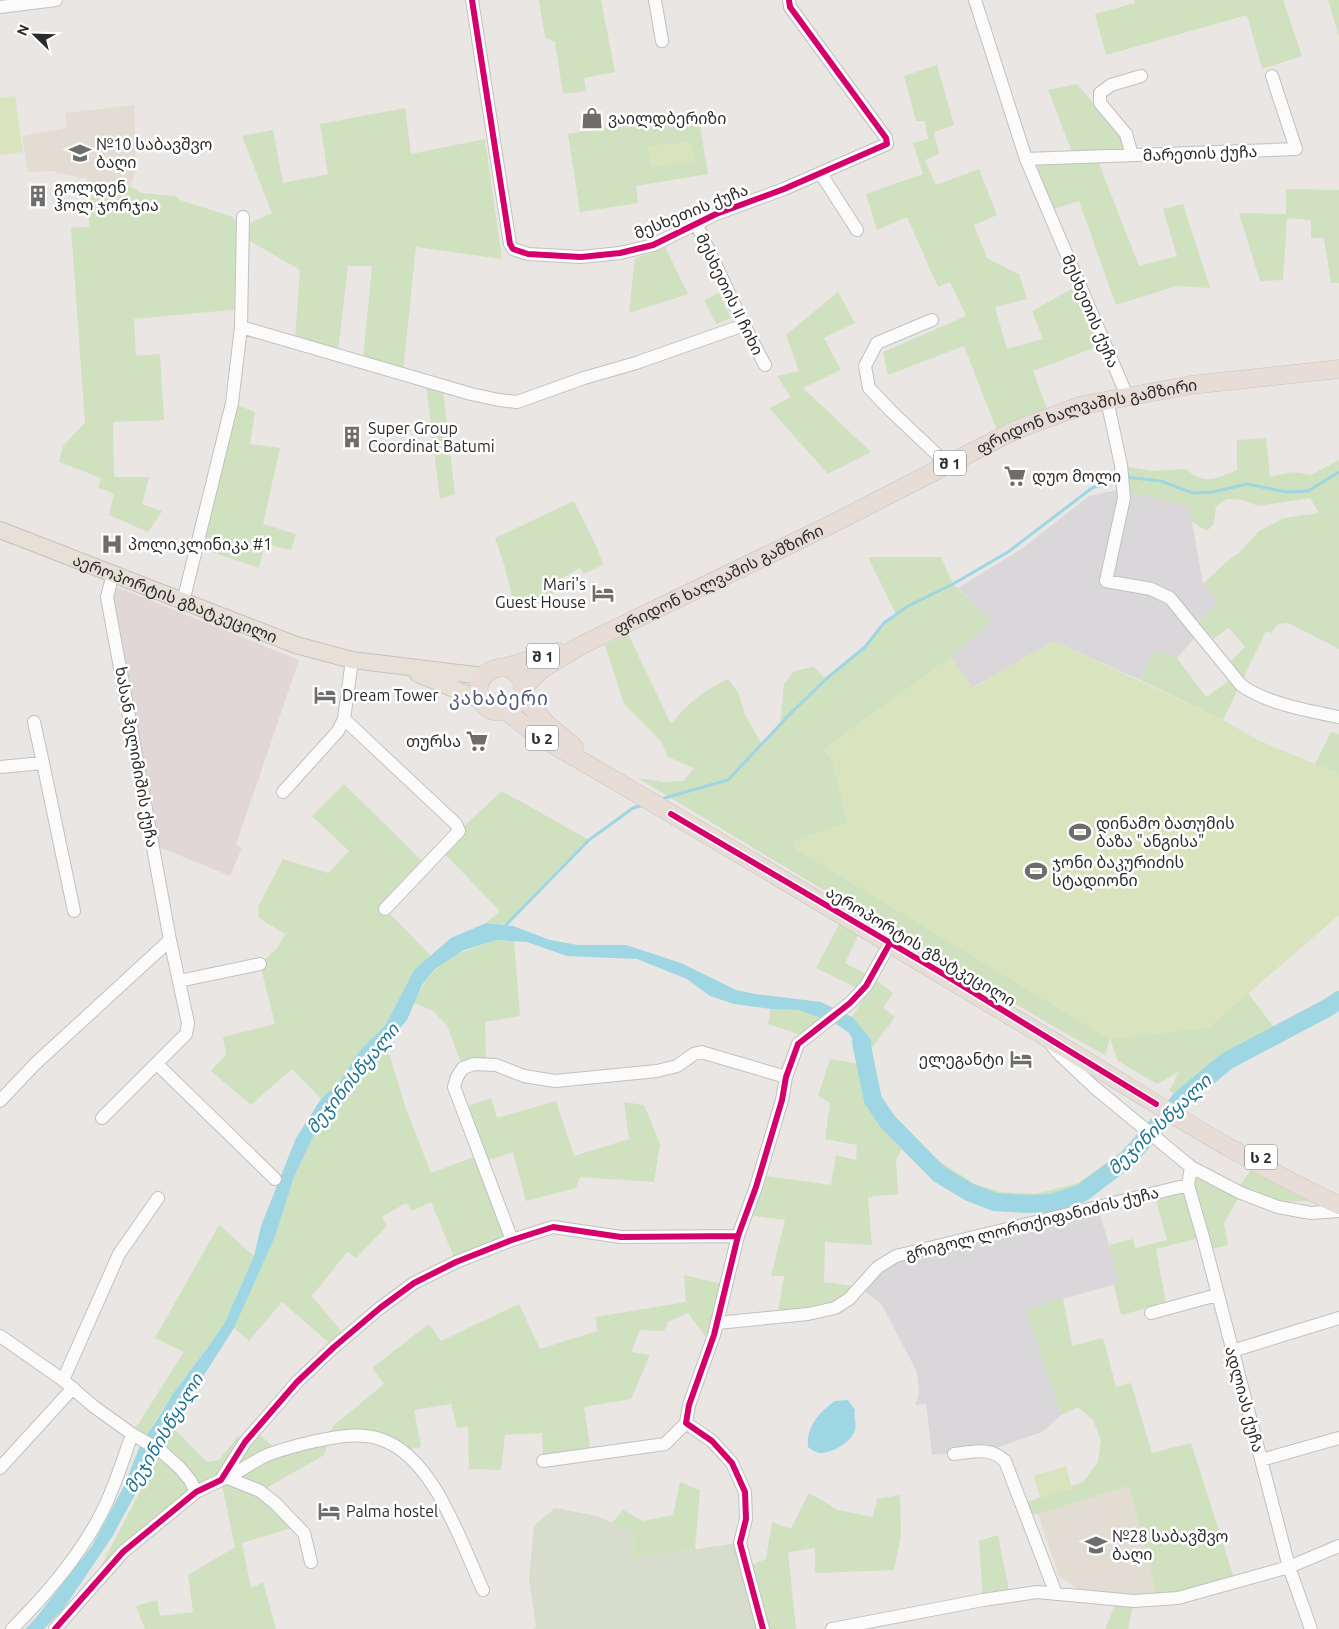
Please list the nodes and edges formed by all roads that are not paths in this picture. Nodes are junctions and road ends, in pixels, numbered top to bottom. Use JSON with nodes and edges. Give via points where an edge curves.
{"nodes":[{"id":1,"x":56,"y":0,"type":"edge"},
{"id":2,"x":472,"y":0,"type":"edge"},
{"id":3,"x":655,"y":0,"type":"edge"},
{"id":4,"x":789,"y":0,"type":"edge"},
{"id":5,"x":975,"y":0,"type":"edge"},
{"id":6,"x":0,"y":7,"type":"edge"},
{"id":7,"x":662,"y":41,"type":"dead end"},
{"id":8,"x":1141,"y":76,"type":"dead end"},
{"id":9,"x":1272,"y":76,"type":"dead end"},
{"id":10,"x":1132,"y":155,"type":"junction"},
{"id":11,"x":1026,"y":159,"type":"junction"},
{"id":12,"x":821,"y":174,"type":"junction"},
{"id":13,"x":243,"y":217,"type":"dead end"},
{"id":14,"x":696,"y":223,"type":"junction"},
{"id":15,"x":857,"y":230,"type":"dead end"},
{"id":16,"x":932,"y":320,"type":"dead end"},
{"id":17,"x":744,"y":325,"type":"junction"},
{"id":18,"x":241,"y":327,"type":"junction"},
{"id":19,"x":765,"y":365,"type":"dead end"},
{"id":20,"x":1339,"y":369,"type":"edge"},
{"id":21,"x":1127,"y":396,"type":"junction"},
{"id":22,"x":1107,"y":400,"type":"junction"},
{"id":23,"x":948,"y":465,"type":"junction"},
{"id":24,"x":0,"y":530,"type":"edge"},
{"id":25,"x":113,"y":574,"type":"junction"},
{"id":26,"x":183,"y":602,"type":"junction"},
{"id":27,"x":580,"y":646,"type":"junction"},
{"id":28,"x":352,"y":660,"type":"junction"},
{"id":29,"x":390,"y":665,"type":"junction"},
{"id":30,"x":506,"y":667,"type":"junction"},
{"id":31,"x":483,"y":676,"type":"junction"},
{"id":32,"x":523,"y":692,"type":"junction"},
{"id":33,"x":481,"y":700,"type":"junction"},
{"id":34,"x":506,"y":711,"type":"junction"},
{"id":35,"x":1339,"y":718,"type":"edge"},
{"id":36,"x":344,"y":719,"type":"junction"},
{"id":37,"x":34,"y":722,"type":"dead end"},
{"id":38,"x":43,"y":763,"type":"junction"},
{"id":39,"x":0,"y":767,"type":"edge"},
{"id":40,"x":283,"y":792,"type":"dead end"},
{"id":41,"x":643,"y":793,"type":"junction"},
{"id":42,"x":674,"y":810,"type":"junction"},
{"id":43,"x":385,"y":910,"type":"dead end"},
{"id":44,"x":74,"y":911,"type":"dead end"},
{"id":45,"x":170,"y":940,"type":"junction"},
{"id":46,"x":890,"y":943,"type":"junction"},
{"id":47,"x":260,"y":964,"type":"dead end"},
{"id":48,"x":179,"y":981,"type":"junction"},
{"id":49,"x":1044,"y":1036,"type":"junction"},
{"id":50,"x":157,"y":1064,"type":"junction"},
{"id":51,"x":786,"y":1077,"type":"junction"},
{"id":52,"x":1158,"y":1100,"type":"junction"},
{"id":53,"x":0,"y":1101,"type":"edge"},
{"id":54,"x":102,"y":1118,"type":"dead end"},
{"id":55,"x":1191,"y":1167,"type":"junction"},
{"id":56,"x":275,"y":1179,"type":"dead end"},
{"id":57,"x":1188,"y":1185,"type":"junction"},
{"id":58,"x":1329,"y":1195,"type":"edge"},
{"id":59,"x":158,"y":1198,"type":"dead end"},
{"id":60,"x":1339,"y":1205,"type":"edge"},
{"id":61,"x":1339,"y":1211,"type":"edge"},
{"id":62,"x":1311,"y":1213,"type":"junction"},
{"id":63,"x":738,"y":1236,"type":"junction"},
{"id":64,"x":512,"y":1240,"type":"junction"},
{"id":65,"x":1218,"y":1295,"type":"junction"},
{"id":66,"x":1151,"y":1313,"type":"dead end"},
{"id":67,"x":1339,"y":1318,"type":"edge"},
{"id":68,"x":717,"y":1323,"type":"junction"},
{"id":69,"x":0,"y":1336,"type":"edge"},
{"id":70,"x":1232,"y":1352,"type":"junction"},
{"id":71,"x":68,"y":1384,"type":"junction"},
{"id":72,"x":686,"y":1423,"type":"junction"},
{"id":73,"x":132,"y":1434,"type":"junction"},
{"id":74,"x":1339,"y":1438,"type":"edge"},
{"id":75,"x":954,"y":1454,"type":"dead end"},
{"id":76,"x":1261,"y":1460,"type":"junction"},
{"id":77,"x":544,"y":1461,"type":"dead end"},
{"id":78,"x":0,"y":1468,"type":"edge"},
{"id":79,"x":224,"y":1479,"type":"junction"},
{"id":80,"x":196,"y":1492,"type":"junction"},
{"id":81,"x":1339,"y":1546,"type":"edge"},
{"id":82,"x":311,"y":1562,"type":"dead end"},
{"id":83,"x":1289,"y":1567,"type":"junction"},
{"id":84,"x":483,"y":1590,"type":"dead end"},
{"id":85,"x":1056,"y":1594,"type":"junction"},
{"id":86,"x":12,"y":1629,"type":"edge"},
{"id":87,"x":55,"y":1629,"type":"edge"},
{"id":88,"x":763,"y":1629,"type":"edge"},
{"id":89,"x":832,"y":1629,"type":"edge"},
{"id":90,"x":1311,"y":1629,"type":"edge"}],
"edges":[{"from":1,"to":6,"type":"street"},
{"from":2,"to":14,"type":"street","name":"მესხეთის ქუჩა","via":[[513,249],[528,254],[581,257],[620,253],[653,245]]},
{"from":3,"to":7,"type":"street"},
{"from":4,"to":12,"type":"street","name":"მესხეთის ქუჩა","via":[[790,7],[888,140],[884,146]]},
{"from":5,"to":11,"type":"street","name":"მესხეთის ქუჩა"},
{"from":8,"to":10,"type":"street","via":[[1111,85],[1100,93],[1100,102],[1126,134]]},
{"from":9,"to":10,"type":"street","name":"მარეთის ქუჩა","via":[[1296,150]]},
{"from":10,"to":11,"type":"street","name":"მარეთის ქუჩა"},
{"from":11,"to":21,"type":"street","name":"მესხეთის ქუჩა"},
{"from":12,"to":14,"type":"street","name":"მესხეთის ქუჩა"},
{"from":12,"to":15,"type":"street"},
{"from":13,"to":18,"type":"street"},
{"from":14,"to":17,"type":"street","name":"მესხეთის II ჩიხი"},
{"from":16,"to":23,"type":"street","via":[[877,343],[865,366],[870,388]]},
{"from":17,"to":18,"type":"street","via":[[517,402],[471,394]]},
{"from":17,"to":19,"type":"street","name":"მესხეთის II ჩიხი"},
{"from":18,"to":26,"type":"street","via":[[232,403]]},
{"from":20,"to":21,"type":"highway","name":"ფრიდონ ხალვაშის გამზირი","number":"შ 1","via":[[1192,385]]},
{"from":21,"to":22,"type":"highway","name":"ფრიდონ ხალვაშის გამზირი","number":"შ 1"},
{"from":22,"to":23,"type":"highway","name":"ფრიდონ ხალვაშის გამზირი","number":"შ 1","via":[[1083,404],[1014,430]]},
{"from":22,"to":35,"type":"street","via":[[1121,465],[1124,498],[1106,581],[1151,589],[1170,598],[1241,686],[1250,692]]},
{"from":23,"to":27,"type":"highway","name":"ფრიდონ ხალვაშის გამზირი","number":"შ 1"},
{"from":24,"to":25,"type":"main road","name":"აეროპორტის გზატკეცილი"},
{"from":25,"to":26,"type":"main road","name":"აეროპორტის გზატკეცილი"},
{"from":25,"to":45,"type":"street","name":"ხასან ჰელიმიშის ქუჩა","via":[[108,597]]},
{"from":26,"to":28,"type":"main road","name":"აეროპორტის გზატკეცილი","via":[[296,646]]},
{"from":27,"to":30,"type":"highway","number":"შ 1"},
{"from":27,"to":32,"type":"highway","number":"შ 1","via":[[542,669]]},
{"from":28,"to":29,"type":"main road","name":"აეროპორტის გზატკეცილი"},
{"from":28,"to":36,"type":"street"},
{"from":29,"to":31,"type":"main road","name":"აეროპორტის გზატკეცილი"},
{"from":29,"to":33,"type":"main road","name":"აეროპორტის გზატკეცილი"},
{"from":30,"to":31,"type":"highway","via":[[489,670]]},
{"from":30,"to":32,"type":"highway","via":[[521,679]]},
{"from":31,"to":33,"type":"highway","via":[[479,684]]},
{"from":32,"to":34,"type":"highway","via":[[513,708]]},
{"from":32,"to":41,"type":"highway","name":"აეროპორტის გზატკეცილი","number":"ს 2","via":[[548,725],[571,746]]},
{"from":33,"to":34,"type":"highway","via":[[492,710]]},
{"from":34,"to":41,"type":"highway","name":"აეროპორტის გზატკეცილი","number":"ს 2","via":[[537,735]]},
{"from":36,"to":40,"type":"street","via":[[338,731]]},
{"from":36,"to":43,"type":"street","via":[[460,831]]},
{"from":37,"to":38,"type":"street"},
{"from":38,"to":39,"type":"street"},
{"from":38,"to":44,"type":"street"},
{"from":41,"to":42,"type":"highway","name":"აეროპორტის გზატკეცილი","number":"ს 2"},
{"from":42,"to":46,"type":"highway","name":"აეროპორტის გზატკეცილი","number":"ს 2"},
{"from":42,"to":52,"type":"highway","name":"აეროპორტის გზატკეცილი","number":"ს 2","via":[[920,951]]},
{"from":45,"to":48,"type":"street","name":"ხასან ჰელიმიშის ქუჩა"},
{"from":45,"to":53,"type":"street","via":[[35,1064]]},
{"from":46,"to":49,"type":"highway","name":"აეროპორტის გზატკეცილი","number":"ს 2"},
{"from":46,"to":51,"type":"street","via":[[866,986],[850,1003],[798,1044]]},
{"from":47,"to":48,"type":"street"},
{"from":48,"to":50,"type":"street","name":"ხასან ჰელიმიშის ქუჩა","via":[[188,1023],[186,1034]]},
{"from":49,"to":52,"type":"highway","name":"აეროპორტის გზატკეცილი","number":"ს 2"},
{"from":49,"to":55,"type":"street","via":[[1075,1070]]},
{"from":50,"to":54,"type":"street","name":"ხასან ჰელიმიშის ქუჩა"},
{"from":50,"to":56,"type":"street"},
{"from":51,"to":63,"type":"street","via":[[756,1187]]},
{"from":51,"to":64,"type":"street","via":[[701,1052],[677,1066],[656,1071],[555,1081],[524,1076],[496,1065],[474,1064],[463,1068],[454,1087]]},
{"from":52,"to":58,"type":"highway","name":"აეროპორტის გზატკეცილი","number":"ს 2","via":[[1250,1160]]},
{"from":55,"to":57,"type":"street","name":"ადლიას ქუჩა"},
{"from":55,"to":62,"type":"street","via":[[1241,1194]]},
{"from":57,"to":65,"type":"street","name":"ადლიას ქუჩა"},
{"from":57,"to":68,"type":"street","name":"გრიგოლ ლორთქიფანიძის ქუჩა","via":[[896,1256],[878,1267],[850,1299],[835,1308],[808,1314]]},
{"from":58,"to":60,"type":"highway","name":"აეროპორტის გზატკეცილი","number":"ს 2"},
{"from":58,"to":62,"type":"street"},
{"from":59,"to":71,"type":"street","via":[[119,1254]]},
{"from":61,"to":62,"type":"street"},
{"from":63,"to":64,"type":"street","via":[[621,1237],[553,1227]]},
{"from":63,"to":68,"type":"street"},
{"from":64,"to":79,"type":"street","via":[[414,1283],[380,1308],[297,1382],[245,1442]]},
{"from":65,"to":66,"type":"street"},
{"from":65,"to":70,"type":"street","name":"ადლიას ქუჩა"},
{"from":67,"to":70,"type":"street"},
{"from":68,"to":72,"type":"street"},
{"from":69,"to":71,"type":"street"},
{"from":70,"to":76,"type":"street","name":"ადლიას ქუჩა"},
{"from":71,"to":73,"type":"street"},
{"from":71,"to":78,"type":"street"},
{"from":72,"to":77,"type":"street","via":[[665,1444]]},
{"from":72,"to":88,"type":"street","via":[[712,1441],[732,1463],[745,1492],[746,1519],[740,1542]]},
{"from":73,"to":80,"type":"street","via":[[161,1451],[180,1468]]},
{"from":73,"to":86,"type":"street","via":[[115,1483],[83,1545],[36,1605]]},
{"from":74,"to":76,"type":"street"},
{"from":75,"to":85,"type":"street","via":[[990,1450],[1005,1461]]},
{"from":76,"to":83,"type":"street","name":"ადლიას ქუჩა"},
{"from":79,"to":80,"type":"street"},
{"from":79,"to":82,"type":"street","via":[[260,1491],[276,1503],[304,1533]]},
{"from":79,"to":84,"type":"street","via":[[265,1456],[296,1446],[364,1435],[382,1439],[402,1451],[434,1484]]},
{"from":80,"to":87,"type":"street","via":[[123,1552]]},
{"from":81,"to":83,"type":"street"},
{"from":83,"to":85,"type":"street","via":[[1178,1598],[1134,1601]]},
{"from":83,"to":90,"type":"street","name":"ადლიას ქუჩა"},
{"from":85,"to":89,"type":"street","via":[[1037,1592],[983,1600]]}]}
